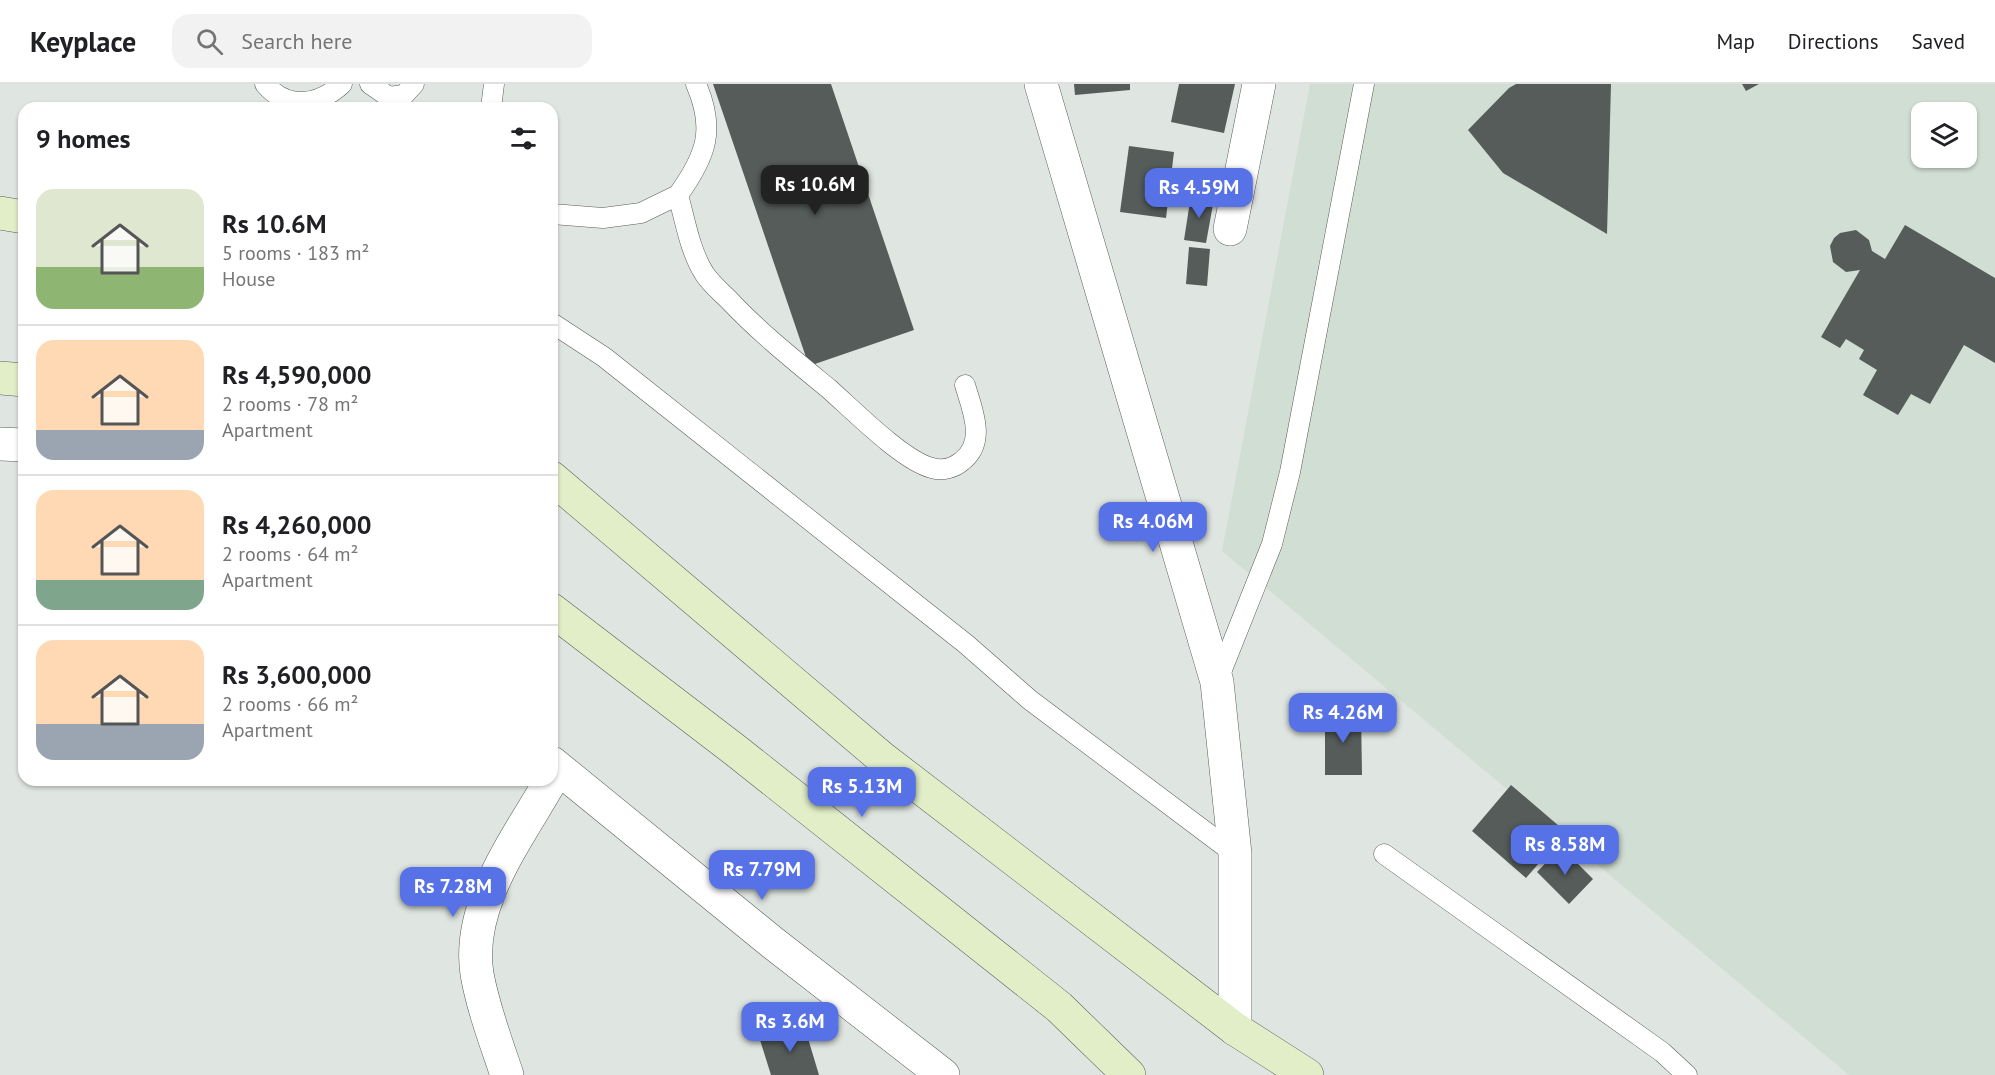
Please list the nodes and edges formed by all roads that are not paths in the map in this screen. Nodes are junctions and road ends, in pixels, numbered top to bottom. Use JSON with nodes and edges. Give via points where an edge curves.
{"nodes":[{"id":1,"x":342,"y":84,"type":"edge"},
{"id":2,"x":370,"y":84,"type":"edge"},
{"id":3,"x":414,"y":84,"type":"edge"},
{"id":4,"x":494,"y":84,"type":"edge"},
{"id":5,"x":696,"y":84,"type":"edge"},
{"id":6,"x":1041,"y":84,"type":"edge"},
{"id":7,"x":1259,"y":84,"type":"edge"},
{"id":8,"x":1364,"y":84,"type":"edge"},
{"id":9,"x":267,"y":94,"type":"edge"},
{"id":10,"x":295,"y":102,"type":"edge"},
{"id":11,"x":308,"y":102,"type":"edge"},
{"id":12,"x":492,"y":102,"type":"edge"},
{"id":13,"x":678,"y":195,"type":"junction"},
{"id":14,"x":558,"y":214,"type":"edge"},
{"id":15,"x":1230,"y":229,"type":"dead end"},
{"id":16,"x":558,"y":327,"type":"edge"},
{"id":17,"x":0,"y":378,"type":"edge"},
{"id":18,"x":18,"y":380,"type":"edge"},
{"id":19,"x":965,"y":385,"type":"dead end"},
{"id":20,"x":0,"y":444,"type":"edge"},
{"id":21,"x":18,"y":445,"type":"edge"},
{"id":22,"x":558,"y":483,"type":"edge"},
{"id":23,"x":558,"y":615,"type":"edge"},
{"id":24,"x":1217,"y":682,"type":"junction"},
{"id":25,"x":558,"y":776,"type":"edge"},
{"id":26,"x":546,"y":786,"type":"edge"},
{"id":27,"x":1235,"y":854,"type":"junction"},
{"id":28,"x":1384,"y":854,"type":"dead end"},
{"id":29,"x":1235,"y":1029,"type":"junction"},
{"id":30,"x":507,"y":1075,"type":"edge"},
{"id":31,"x":943,"y":1075,"type":"edge"},
{"id":32,"x":1129,"y":1075,"type":"edge"},
{"id":33,"x":1307,"y":1075,"type":"edge"},
{"id":34,"x":1687,"y":1075,"type":"edge"}],
"edges":[{"from":1,"to":11,"type":"lane","via":[[331,95]]},
{"from":2,"to":3,"type":"lane","via":[[389,97],[404,95]]},
{"from":4,"to":12,"type":"lane"},
{"from":5,"to":13,"type":"lane","via":[[706,109],[706,140]]},
{"from":6,"to":24,"type":"street"},
{"from":7,"to":15,"type":"street"},
{"from":8,"to":24,"type":"lane","via":[[1290,472],[1272,544]]},
{"from":9,"to":10,"type":"lane"},
{"from":13,"to":14,"type":"lane","via":[[641,213],[603,218]]},
{"from":13,"to":19,"type":"lane","via":[[698,261],[717,288],[771,341],[918,462],[945,469],[968,457],[976,437]]},
{"from":16,"to":27,"type":"lane","via":[[604,357],[966,644],[1030,700]]},
{"from":17,"to":18,"type":"main road"},
{"from":20,"to":21,"type":"street"},
{"from":22,"to":29,"type":"main road","via":[[882,758]]},
{"from":23,"to":32,"type":"main road","via":[[1059,1007]]},
{"from":24,"to":27,"type":"street"},
{"from":25,"to":31,"type":"street"},
{"from":26,"to":30,"type":"street","via":[[489,892],[478,926],[477,972]]},
{"from":27,"to":29,"type":"street"},
{"from":28,"to":34,"type":"lane","via":[[1662,1052]]},
{"from":29,"to":33,"type":"main road"}]}
